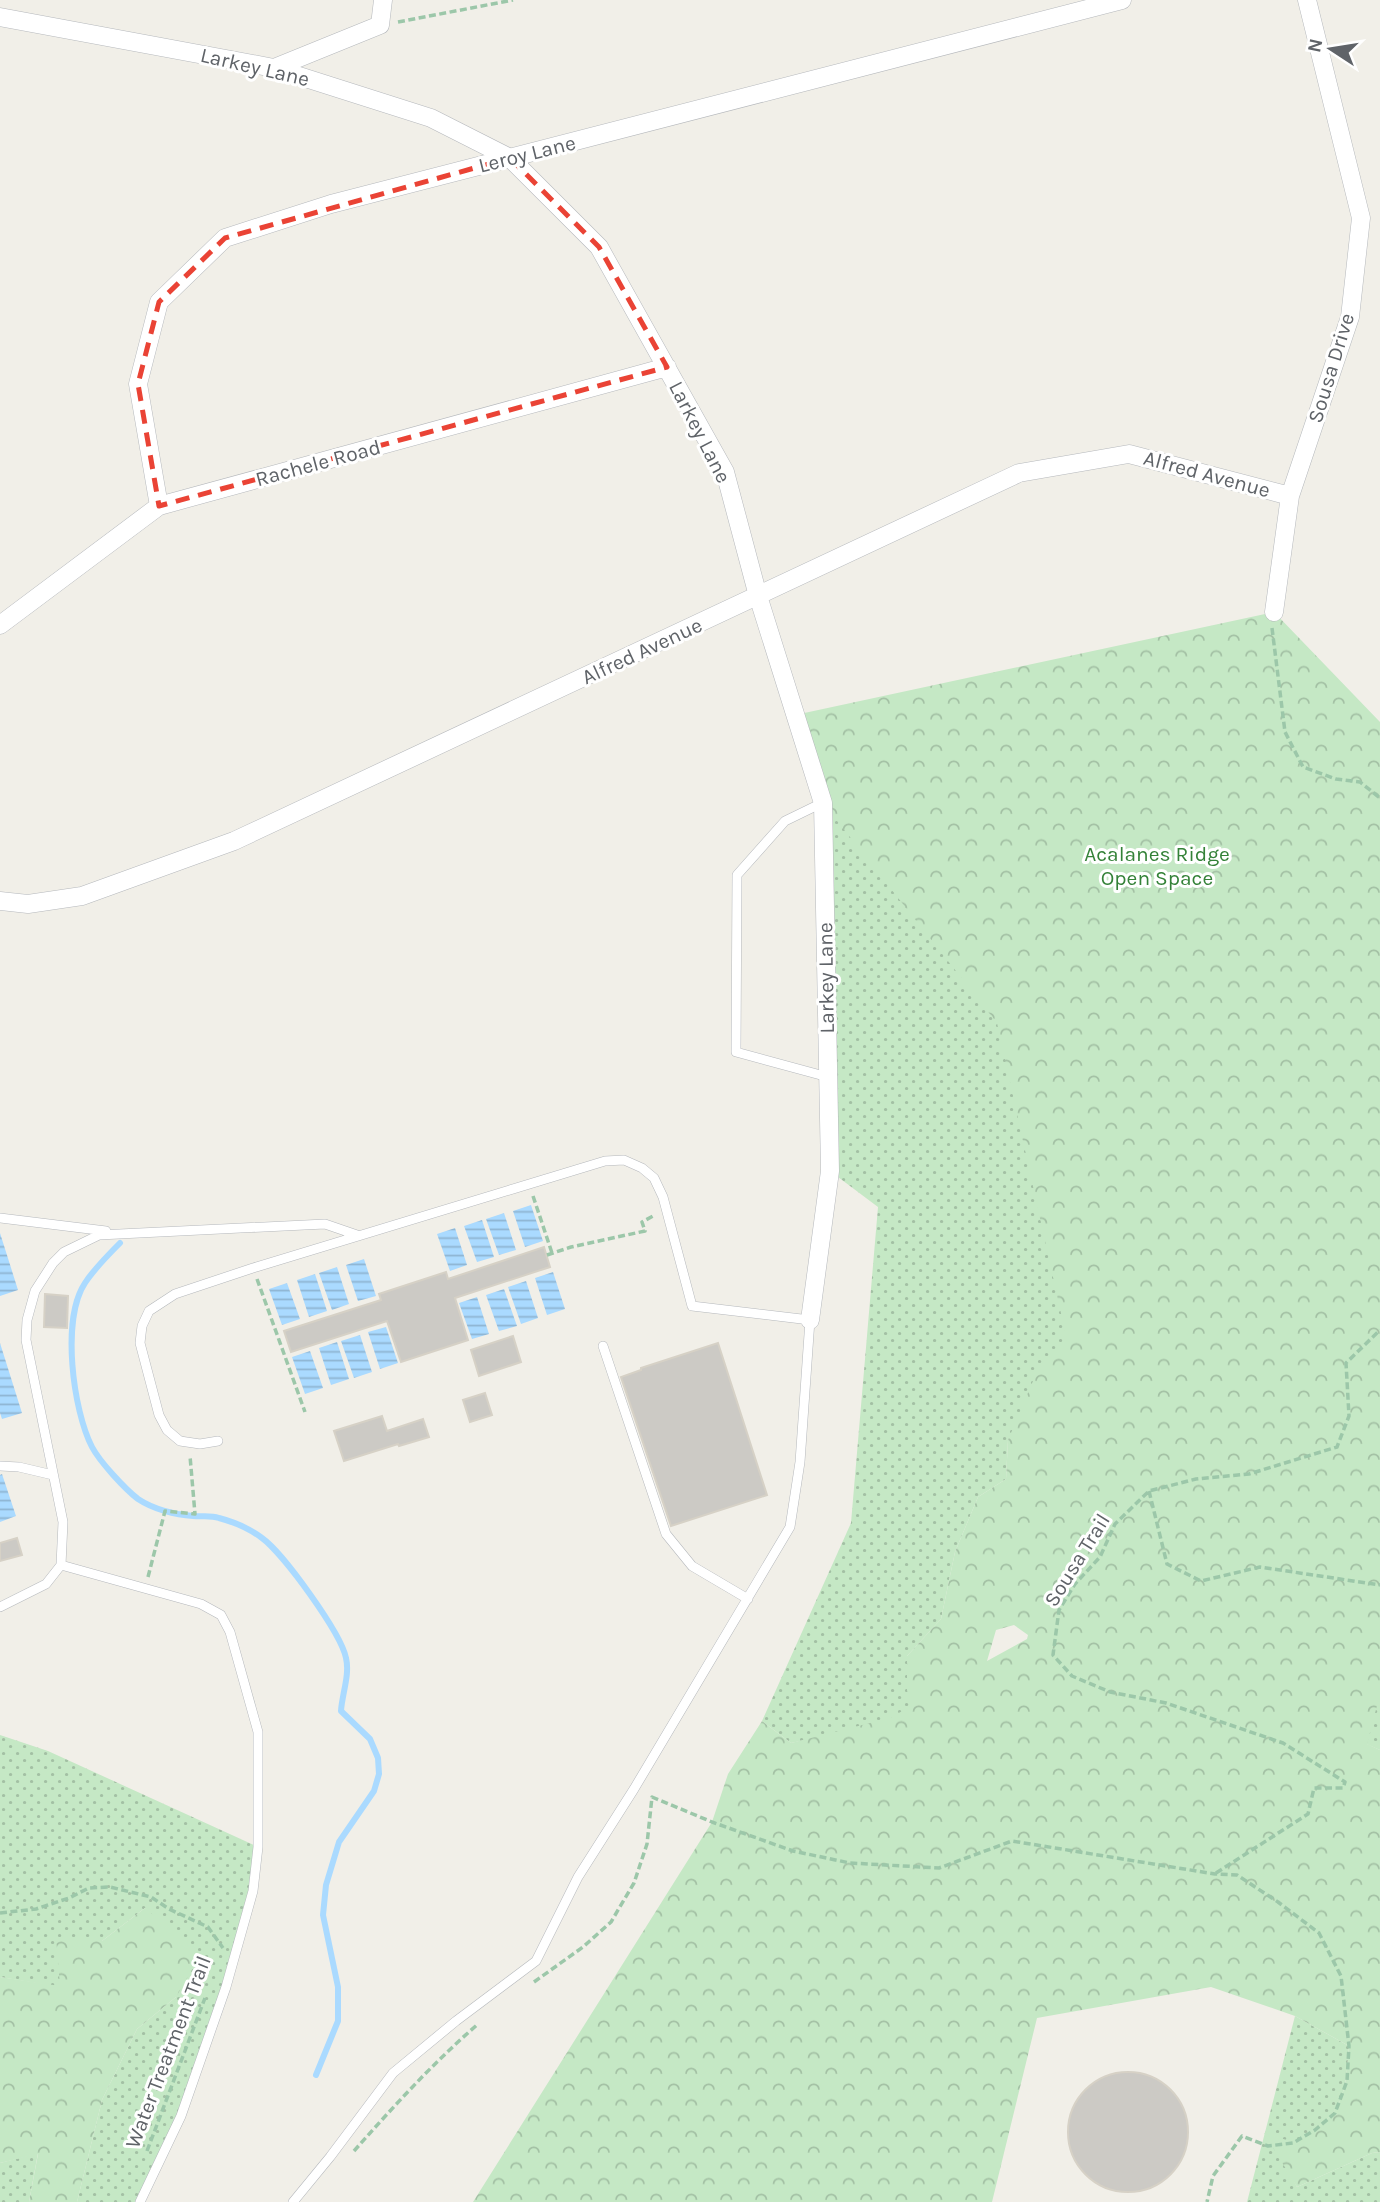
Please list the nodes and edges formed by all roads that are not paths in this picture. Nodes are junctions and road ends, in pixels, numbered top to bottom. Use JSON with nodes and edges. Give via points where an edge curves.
{"nodes":[{"id":1,"x":383,"y":0,"type":"edge"},
{"id":2,"x":1122,"y":0,"type":"edge"},
{"id":3,"x":1307,"y":0,"type":"edge"},
{"id":4,"x":0,"y":17,"type":"edge"},
{"id":5,"x":274,"y":68,"type":"junction"},
{"id":6,"x":510,"y":158,"type":"junction"},
{"id":7,"x":667,"y":367,"type":"junction"},
{"id":8,"x":1290,"y":496,"type":"junction"},
{"id":9,"x":159,"y":506,"type":"junction"},
{"id":10,"x":758,"y":596,"type":"junction"},
{"id":11,"x":1274,"y":612,"type":"road end"},
{"id":12,"x":0,"y":625,"type":"edge"},
{"id":13,"x":823,"y":803,"type":"junction"},
{"id":14,"x":0,"y":901,"type":"edge"},
{"id":15,"x":828,"y":1077,"type":"junction"},
{"id":16,"x":0,"y":1218,"type":"edge"},
{"id":17,"x":122,"y":1233,"type":"junction"},
{"id":18,"x":357,"y":1235,"type":"junction"},
{"id":19,"x":810,"y":1320,"type":"junction"},
{"id":20,"x":603,"y":1346,"type":"dead end"},
{"id":21,"x":218,"y":1441,"type":"dead end"},
{"id":22,"x":0,"y":1465,"type":"edge"},
{"id":23,"x":53,"y":1475,"type":"junction"},
{"id":24,"x":61,"y":1565,"type":"junction"},
{"id":25,"x":748,"y":1599,"type":"junction"},
{"id":26,"x":0,"y":1607,"type":"edge"},
{"id":27,"x":140,"y":2202,"type":"edge"},
{"id":28,"x":293,"y":2202,"type":"edge"}],
"edges":[{"from":1,"to":5,"type":"street","via":[[380,25]]},
{"from":2,"to":6,"type":"street","name":"Leroy Lane"},
{"from":3,"to":8,"type":"street","name":"Sousa Drive","via":[[1362,218],[1350,317]]},
{"from":4,"to":5,"type":"street","name":"Larkey Lane"},
{"from":5,"to":6,"type":"street","name":"Larkey Lane","via":[[431,118]]},
{"from":6,"to":7,"type":"street","name":"Larkey Lane","via":[[599,247]]},
{"from":6,"to":9,"type":"street","name":"Leroy Lane","via":[[331,204],[225,238],[159,302],[138,384]]},
{"from":7,"to":9,"type":"street","name":"Rachele Road"},
{"from":7,"to":10,"type":"street","name":"Larkey Lane","via":[[725,472]]},
{"from":8,"to":10,"type":"street","name":"Alfred Avenue","via":[[1129,454],[1019,473]]},
{"from":8,"to":11,"type":"street","name":"Sousa Drive"},
{"from":9,"to":12,"type":"street","name":"Rachele Road"},
{"from":10,"to":13,"type":"street","name":"Larkey Lane"},
{"from":10,"to":14,"type":"street","name":"Alfred Avenue","via":[[234,841],[82,896],[28,904]]},
{"from":13,"to":15,"type":"street","name":"Larkey Lane"},
{"from":13,"to":15,"type":"lane","via":[[785,821],[737,875],[736,1052]]},
{"from":15,"to":19,"type":"street","name":"Larkey Lane","via":[[830,1171]]},
{"from":16,"to":17,"type":"lane"},
{"from":17,"to":18,"type":"lane","via":[[325,1224]]},
{"from":17,"to":23,"type":"lane","via":[[99,1235],[64,1252],[36,1291],[27,1320],[26,1340]]},
{"from":18,"to":19,"type":"lane","via":[[605,1161],[624,1160],[654,1178],[692,1306]]},
{"from":18,"to":21,"type":"lane","via":[[175,1294],[149,1311],[140,1343],[159,1415],[180,1441]]},
{"from":19,"to":25,"type":"lane","via":[[800,1462],[790,1527]]},
{"from":20,"to":25,"type":"lane","via":[[666,1534],[692,1566]]},
{"from":22,"to":23,"type":"lane"},
{"from":23,"to":24,"type":"lane","via":[[63,1522]]},
{"from":24,"to":26,"type":"lane","via":[[46,1584]]},
{"from":24,"to":27,"type":"lane","via":[[212,1608],[221,1615],[258,1732],[253,1891],[226,1987],[181,2116]]},
{"from":25,"to":28,"type":"lane","via":[[578,1877],[536,1961],[393,2073]]}]}
